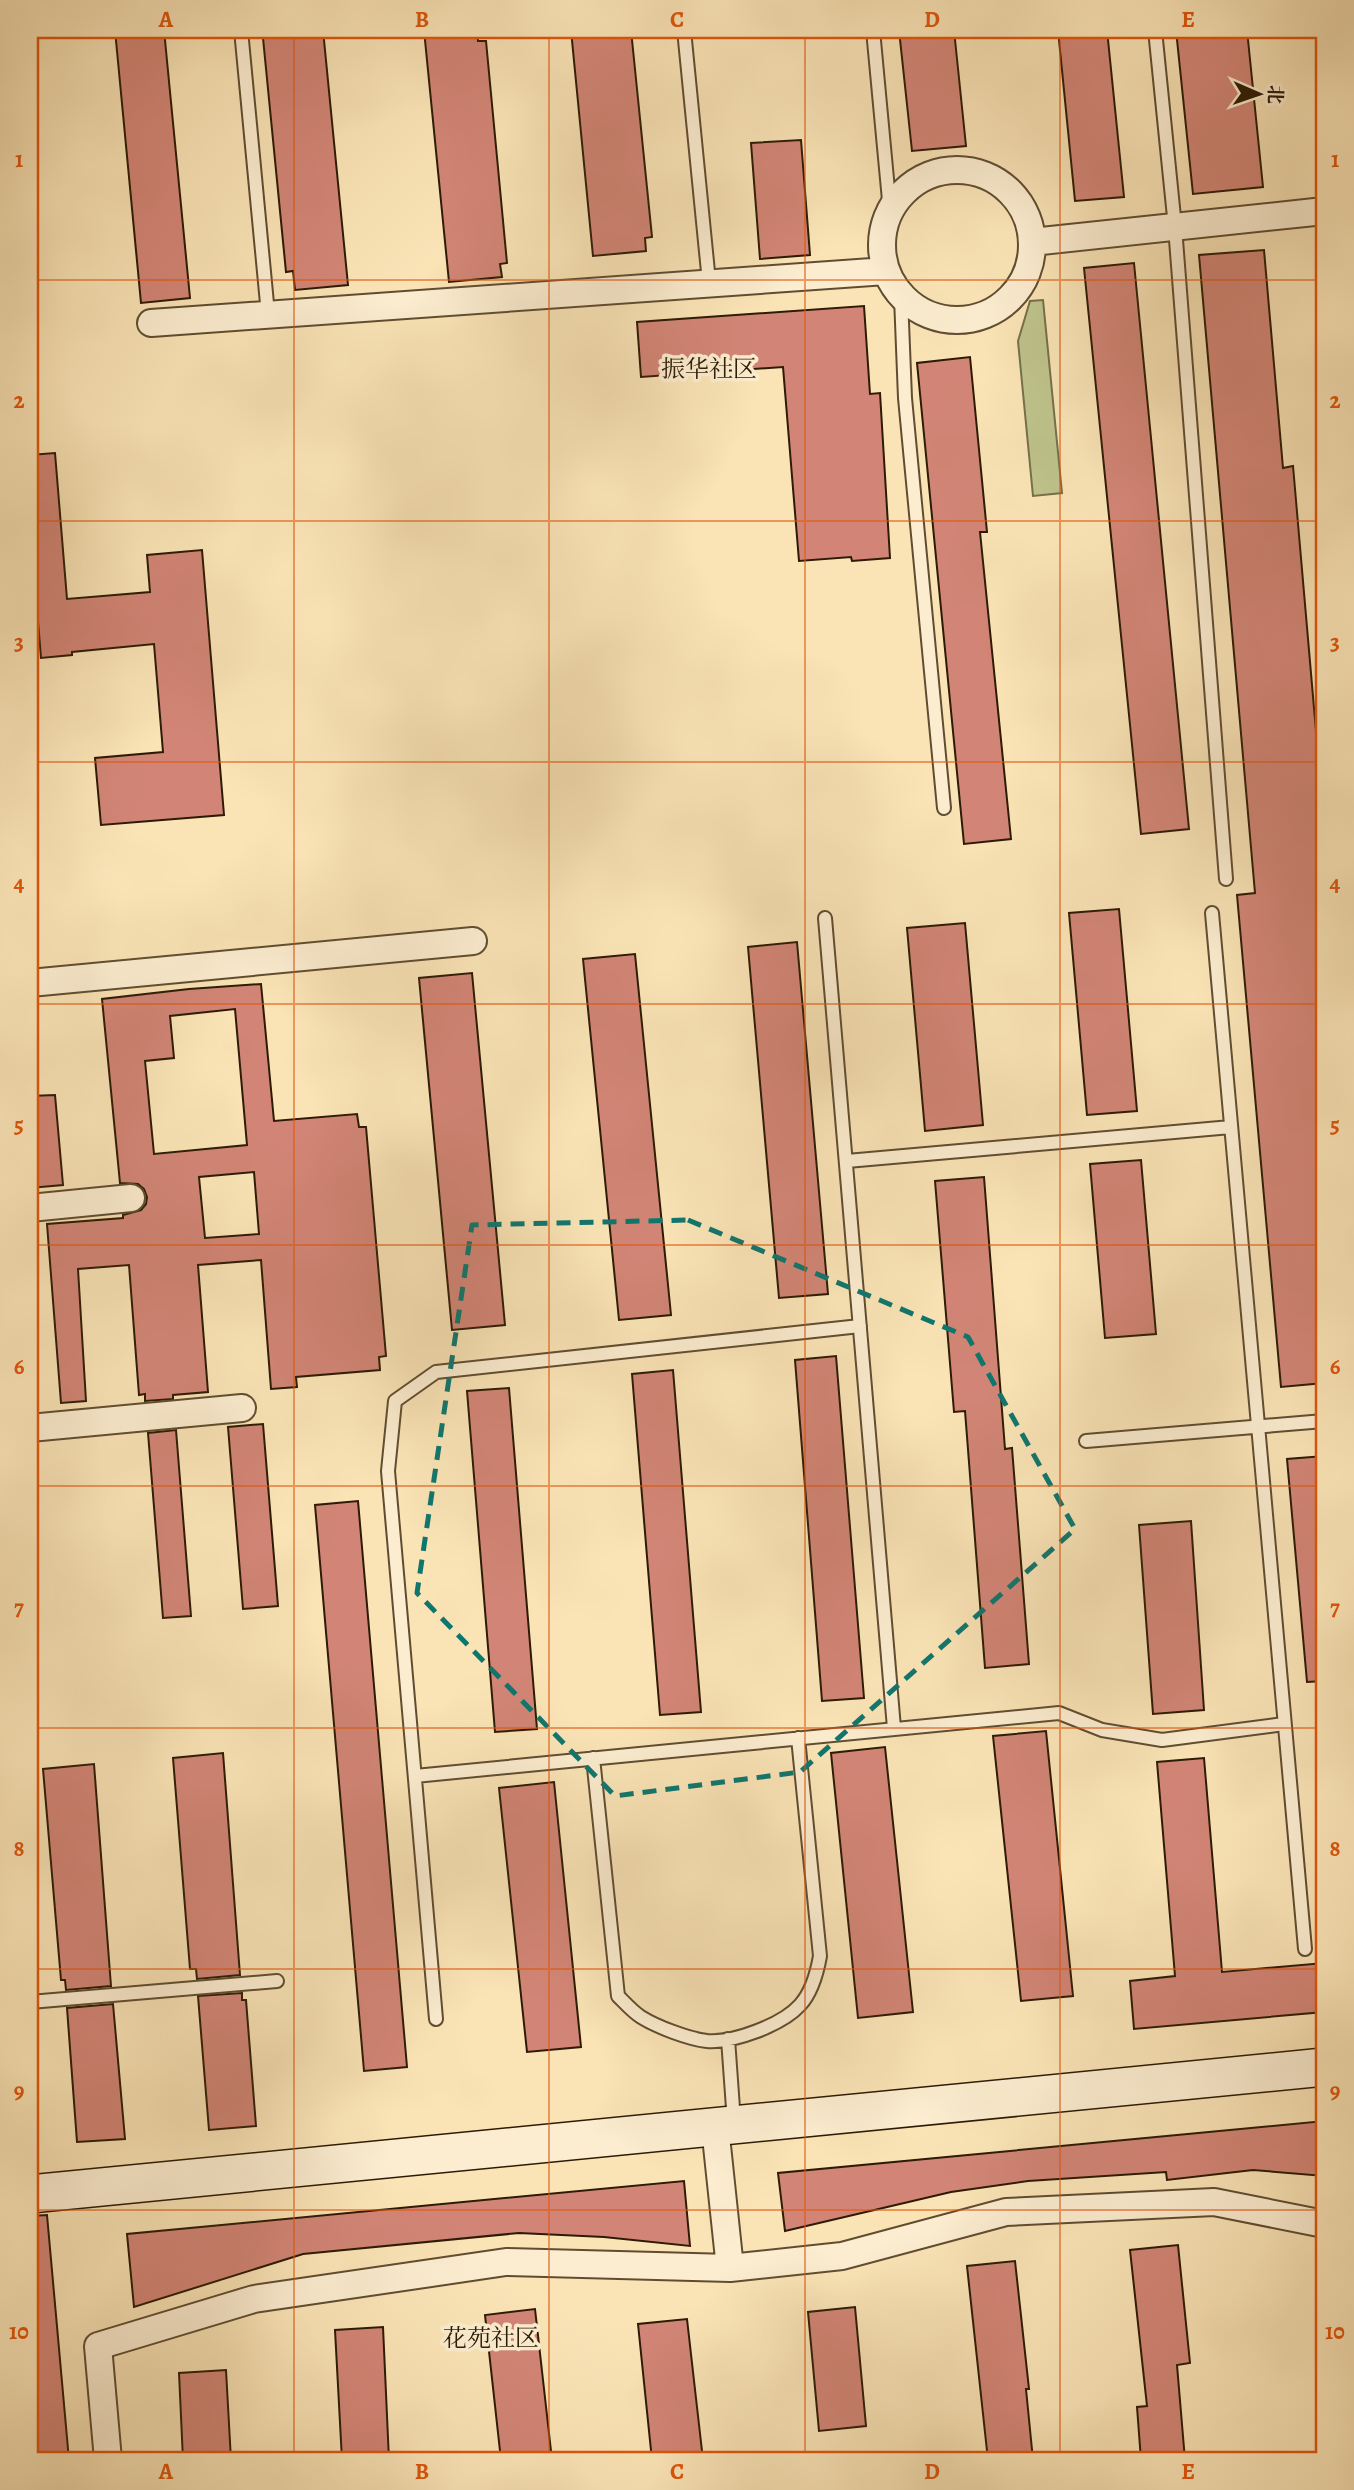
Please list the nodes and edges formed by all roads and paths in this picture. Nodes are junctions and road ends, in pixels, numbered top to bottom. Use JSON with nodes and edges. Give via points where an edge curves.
{"nodes":[{"id":1,"x":241,"y":30,"type":"edge"},
{"id":2,"x":684,"y":30,"type":"edge"},
{"id":3,"x":873,"y":30,"type":"edge"},
{"id":4,"x":1155,"y":30,"type":"edge"},
{"id":5,"x":890,"y":211,"type":"junction"},
{"id":6,"x":1324,"y":211,"type":"edge"},
{"id":7,"x":1175,"y":227,"type":"junction"},
{"id":8,"x":1032,"y":242,"type":"junction"},
{"id":9,"x":886,"y":271,"type":"junction"},
{"id":10,"x":709,"y":282,"type":"junction"},
{"id":11,"x":901,"y":297,"type":"junction"},
{"id":12,"x":268,"y":313,"type":"junction"},
{"id":13,"x":151,"y":323,"type":"dead end"},
{"id":14,"x":944,"y":808,"type":"dead end"},
{"id":15,"x":1226,"y":879,"type":"dead end"},
{"id":16,"x":1212,"y":912,"type":"dead end"},
{"id":17,"x":825,"y":918,"type":"dead end"},
{"id":18,"x":473,"y":942,"type":"dead end"},
{"id":19,"x":30,"y":984,"type":"edge"},
{"id":20,"x":1231,"y":1127,"type":"junction"},
{"id":21,"x":846,"y":1161,"type":"junction"},
{"id":22,"x":131,"y":1198,"type":"dead end"},
{"id":23,"x":30,"y":1208,"type":"edge"},
{"id":24,"x":860,"y":1326,"type":"junction"},
{"id":25,"x":242,"y":1408,"type":"dead end"},
{"id":26,"x":1324,"y":1421,"type":"edge"},
{"id":27,"x":1257,"y":1427,"type":"junction"},
{"id":28,"x":30,"y":1429,"type":"edge"},
{"id":29,"x":1086,"y":1441,"type":"dead end"},
{"id":30,"x":1284,"y":1724,"type":"junction"},
{"id":31,"x":894,"y":1728,"type":"junction"},
{"id":32,"x":798,"y":1738,"type":"junction"},
{"id":33,"x":593,"y":1758,"type":"junction"},
{"id":34,"x":415,"y":1776,"type":"junction"},
{"id":35,"x":1305,"y":1949,"type":"dead end"},
{"id":36,"x":277,"y":1981,"type":"dead end"},
{"id":37,"x":30,"y":2003,"type":"edge"},
{"id":38,"x":436,"y":2019,"type":"dead end"},
{"id":39,"x":728,"y":2039,"type":"junction"},
{"id":40,"x":1324,"y":2067,"type":"edge"},
{"id":41,"x":725,"y":2126,"type":"junction"},
{"id":42,"x":30,"y":2194,"type":"edge"},
{"id":43,"x":1324,"y":2224,"type":"edge"},
{"id":44,"x":730,"y":2268,"type":"junction"},
{"id":45,"x":108,"y":2460,"type":"edge"}],
"edges":[{"from":1,"to":12,"type":"lane"},
{"from":2,"to":10,"type":"lane"},
{"from":3,"to":5,"type":"lane"},
{"from":4,"to":7,"type":"lane"},
{"from":5,"to":8,"type":"street","via":[[908,187],[934,173],[965,170],[992,178],[1014,195],[1029,220]]},
{"from":5,"to":9,"type":"street","via":[[882,241]]},
{"from":6,"to":7,"type":"street"},
{"from":7,"to":8,"type":"street"},
{"from":7,"to":15,"type":"lane"},
{"from":8,"to":11,"type":"street","via":[[1027,276],[1010,300],[986,316],[956,321],[927,315]]},
{"from":9,"to":10,"type":"street"},
{"from":9,"to":11,"type":"street"},
{"from":10,"to":12,"type":"street"},
{"from":11,"to":14,"type":"lane","via":[[905,398]]},
{"from":12,"to":13,"type":"street"},
{"from":16,"to":20,"type":"lane"},
{"from":17,"to":21,"type":"lane"},
{"from":18,"to":19,"type":"street"},
{"from":20,"to":21,"type":"lane"},
{"from":20,"to":27,"type":"lane"},
{"from":21,"to":24,"type":"lane"},
{"from":22,"to":23,"type":"street"},
{"from":24,"to":31,"type":"lane"},
{"from":24,"to":34,"type":"lane","via":[[436,1372],[396,1401],[388,1471]]},
{"from":25,"to":28,"type":"street"},
{"from":26,"to":27,"type":"lane"},
{"from":27,"to":29,"type":"lane"},
{"from":27,"to":30,"type":"lane"},
{"from":30,"to":31,"type":"lane","via":[[1161,1740],[1102,1730],[1059,1713]]},
{"from":30,"to":35,"type":"lane"},
{"from":31,"to":32,"type":"lane"},
{"from":32,"to":33,"type":"lane"},
{"from":32,"to":39,"type":"lane","via":[[820,1956],[816,1977],[800,2005],[770,2026]]},
{"from":33,"to":34,"type":"lane"},
{"from":33,"to":39,"type":"lane","via":[[618,1996],[640,2017],[668,2029],[707,2041]]},
{"from":34,"to":38,"type":"lane"},
{"from":36,"to":37,"type":"lane"},
{"from":39,"to":41,"type":"lane"},
{"from":40,"to":41,"type":"street"},
{"from":41,"to":42,"type":"street"},
{"from":41,"to":44,"type":"street"},
{"from":43,"to":44,"type":"street","via":[[1214,2202],[1006,2212],[842,2256]]},
{"from":44,"to":45,"type":"street","via":[[506,2262],[254,2299],[98,2346]]}]}
